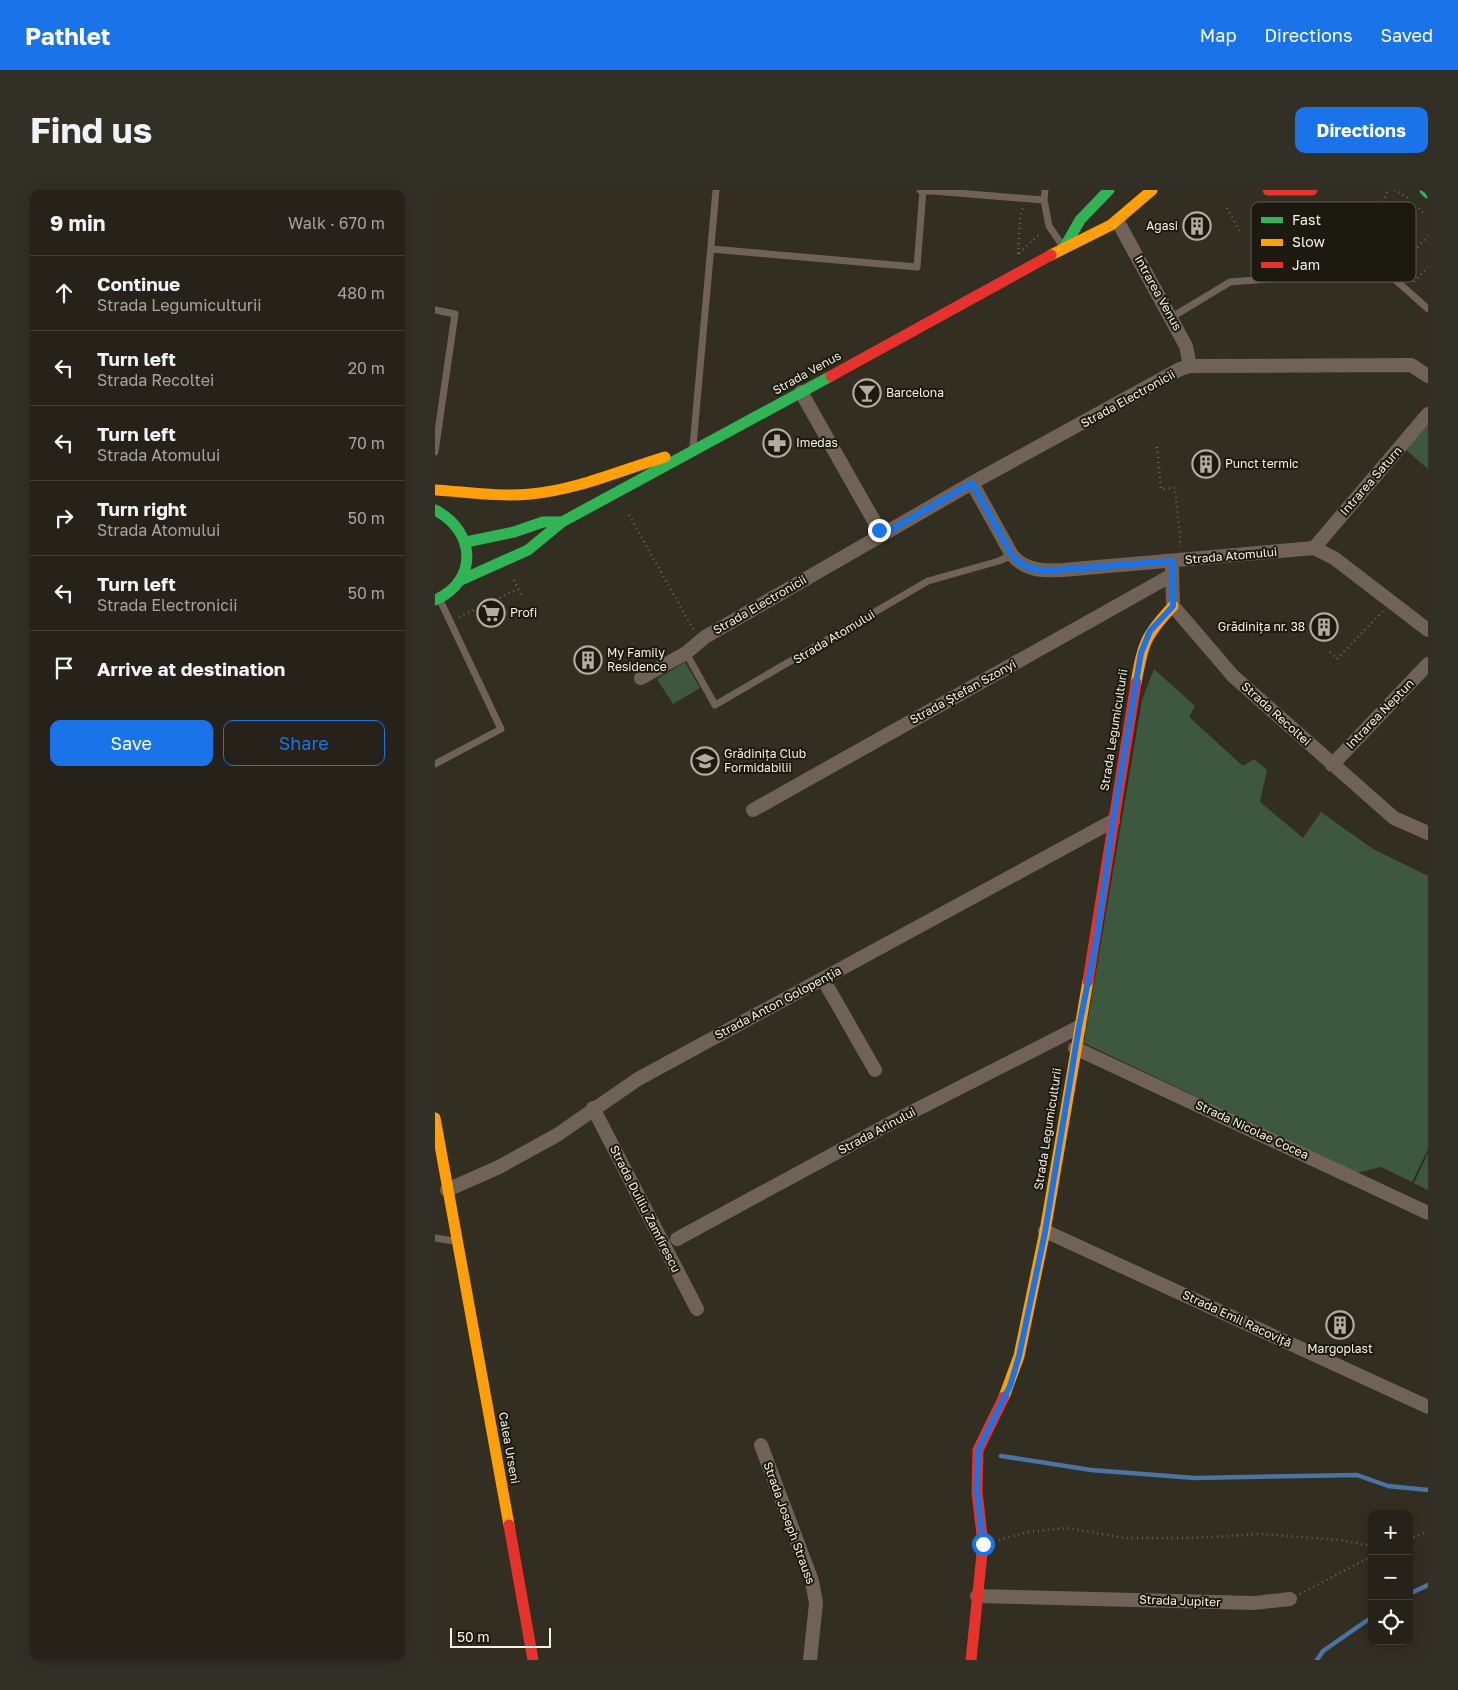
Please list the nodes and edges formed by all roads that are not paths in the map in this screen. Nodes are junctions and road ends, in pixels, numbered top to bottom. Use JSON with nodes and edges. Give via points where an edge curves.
{"nodes":[{"id":1,"x":716,"y":190,"type":"edge"},
{"id":2,"x":922,"y":190,"type":"edge"},
{"id":3,"x":1045,"y":190,"type":"edge"},
{"id":4,"x":1109,"y":190,"type":"edge"},
{"id":5,"x":1152,"y":190,"type":"edge"},
{"id":6,"x":1269,"y":190,"type":"edge"},
{"id":7,"x":1312,"y":190,"type":"edge"},
{"id":8,"x":1425,"y":190,"type":"edge"},
{"id":9,"x":1428,"y":193,"type":"edge"},
{"id":10,"x":1044,"y":200,"type":"junction"},
{"id":11,"x":1118,"y":222,"type":"junction"},
{"id":12,"x":1064,"y":248,"type":"junction"},
{"id":13,"x":711,"y":249,"type":"junction"},
{"id":14,"x":1251,"y":280,"type":"edge"},
{"id":15,"x":1398,"y":282,"type":"edge"},
{"id":16,"x":1428,"y":309,"type":"edge"},
{"id":17,"x":435,"y":310,"type":"edge"},
{"id":18,"x":1172,"y":317,"type":"junction"},
{"id":19,"x":1189,"y":366,"type":"junction"},
{"id":20,"x":1428,"y":376,"type":"edge"},
{"id":21,"x":801,"y":392,"type":"junction"},
{"id":22,"x":1428,"y":414,"type":"edge"},
{"id":23,"x":693,"y":449,"type":"junction"},
{"id":24,"x":435,"y":452,"type":"edge"},
{"id":25,"x":972,"y":483,"type":"junction"},
{"id":26,"x":435,"y":490,"type":"edge"},
{"id":27,"x":435,"y":510,"type":"edge"},
{"id":28,"x":562,"y":522,"type":"junction"},
{"id":29,"x":882,"y":535,"type":"junction"},
{"id":30,"x":466,"y":542,"type":"junction"},
{"id":31,"x":1314,"y":548,"type":"junction"},
{"id":32,"x":1012,"y":555,"type":"junction"},
{"id":33,"x":1176,"y":566,"type":"junction"},
{"id":34,"x":461,"y":580,"type":"junction"},
{"id":35,"x":437,"y":600,"type":"edge"},
{"id":36,"x":1173,"y":606,"type":"junction"},
{"id":37,"x":1428,"y":630,"type":"edge"},
{"id":38,"x":687,"y":652,"type":"junction"},
{"id":39,"x":1428,"y":664,"type":"edge"},
{"id":40,"x":641,"y":678,"type":"dead end"},
{"id":41,"x":435,"y":764,"type":"edge"},
{"id":42,"x":1332,"y":765,"type":"junction"},
{"id":43,"x":753,"y":810,"type":"dead end"},
{"id":44,"x":1113,"y":821,"type":"junction"},
{"id":45,"x":1428,"y":833,"type":"edge"},
{"id":46,"x":823,"y":979,"type":"junction"},
{"id":47,"x":1079,"y":1027,"type":"junction"},
{"id":48,"x":1075,"y":1048,"type":"junction"},
{"id":49,"x":875,"y":1070,"type":"dead end"},
{"id":50,"x":593,"y":1108,"type":"junction"},
{"id":51,"x":435,"y":1118,"type":"edge"},
{"id":52,"x":447,"y":1190,"type":"junction"},
{"id":53,"x":1428,"y":1212,"type":"edge"},
{"id":54,"x":1045,"y":1232,"type":"junction"},
{"id":55,"x":435,"y":1238,"type":"edge"},
{"id":56,"x":677,"y":1239,"type":"dead end"},
{"id":57,"x":457,"y":1241,"type":"junction"},
{"id":58,"x":697,"y":1309,"type":"dead end"},
{"id":59,"x":1428,"y":1407,"type":"edge"},
{"id":60,"x":761,"y":1446,"type":"dead end"},
{"id":61,"x":977,"y":1596,"type":"junction"},
{"id":62,"x":1289,"y":1599,"type":"road end"},
{"id":63,"x":533,"y":1660,"type":"edge"},
{"id":64,"x":810,"y":1660,"type":"edge"},
{"id":65,"x":971,"y":1660,"type":"edge"}],
"edges":[{"from":1,"to":13,"type":"lane"},
{"from":2,"to":10,"type":"lane"},
{"from":2,"to":13,"type":"lane","via":[[917,267]]},
{"from":3,"to":10,"type":"lane"},
{"from":4,"to":12,"type":"street","via":[[1080,220]]},
{"from":5,"to":11,"type":"street","name":"Strada Venus"},
{"from":6,"to":7,"type":"street"},
{"from":8,"to":9,"type":"street"},
{"from":10,"to":12,"type":"lane","via":[[1049,226]]},
{"from":11,"to":12,"type":"street","name":"Strada Venus","via":[[1096,236]]},
{"from":11,"to":18,"type":"street","name":"Intrarea Venus"},
{"from":12,"to":21,"type":"street","name":"Strada Venus"},
{"from":13,"to":23,"type":"lane"},
{"from":14,"to":18,"type":"lane","via":[[1231,282]]},
{"from":15,"to":16,"type":"lane"},
{"from":17,"to":24,"type":"lane","via":[[455,314]]},
{"from":18,"to":19,"type":"street","name":"Intrarea Venus","via":[[1186,346]]},
{"from":19,"to":20,"type":"street","name":"Strada Electronicii","via":[[1411,365]]},
{"from":19,"to":25,"type":"street","name":"Strada Electronicii"},
{"from":21,"to":23,"type":"street","name":"Strada Venus"},
{"from":21,"to":29,"type":"street"},
{"from":22,"to":31,"type":"street","name":"Intrarea Saturn"},
{"from":23,"to":26,"type":"street","via":[[545,492],[513,496]]},
{"from":23,"to":28,"type":"street","name":"Strada Venus","via":[[623,491]]},
{"from":25,"to":29,"type":"street","name":"Strada Electronicii"},
{"from":25,"to":32,"type":"street","name":"Strada Atomului"},
{"from":27,"to":30,"type":"street","via":[[450,518]]},
{"from":28,"to":30,"type":"street","name":"Strada Venus","via":[[543,522],[515,532]]},
{"from":28,"to":34,"type":"street","name":"Strada Venus","via":[[551,535],[520,556]]},
{"from":29,"to":38,"type":"street","name":"Strada Electronicii"},
{"from":30,"to":34,"type":"street","via":[[466,568]]},
{"from":31,"to":33,"type":"street","name":"Strada Atomului"},
{"from":31,"to":37,"type":"street","via":[[1333,558]]},
{"from":32,"to":33,"type":"street","name":"Strada Atomului","via":[[1030,568],[1045,571]]},
{"from":32,"to":38,"type":"lane","name":"Strada Atomului","via":[[928,581],[715,705]]},
{"from":33,"to":36,"type":"street"},
{"from":33,"to":43,"type":"street","name":"Strada Ștefan Szonyi"},
{"from":34,"to":35,"type":"street","via":[[448,595]]},
{"from":35,"to":41,"type":"lane","via":[[501,729]]},
{"from":36,"to":42,"type":"street","name":"Strada Recoltei","via":[[1233,676]]},
{"from":36,"to":44,"type":"street","name":"Strada Legumiculturii","via":[[1150,631],[1141,653]]},
{"from":38,"to":40,"type":"street","name":"Strada Electronicii"},
{"from":39,"to":42,"type":"street","name":"Intrarea Neptun"},
{"from":42,"to":45,"type":"street","name":"Strada Recoltei","via":[[1394,818]]},
{"from":44,"to":46,"type":"street","name":"Strada Anton Golopenția"},
{"from":44,"to":47,"type":"street","name":"Strada Legumiculturii","via":[[1097,936]]},
{"from":46,"to":49,"type":"street"},
{"from":46,"to":50,"type":"street","name":"Strada Anton Golopenția","via":[[638,1078]]},
{"from":47,"to":48,"type":"street","name":"Strada Legumiculturii"},
{"from":47,"to":56,"type":"street","name":"Strada Arinului","via":[[902,1117]]},
{"from":48,"to":53,"type":"street","name":"Strada Nicolae Cocea"},
{"from":48,"to":54,"type":"street","name":"Strada Legumiculturii"},
{"from":50,"to":52,"type":"street","name":"Strada Anton Golopenția","via":[[557,1135]]},
{"from":50,"to":58,"type":"street","name":"Strada Duiliu Zamfirescu"},
{"from":51,"to":52,"type":"street","name":"Calea Urseni"},
{"from":52,"to":57,"type":"street","name":"Calea Urseni"},
{"from":54,"to":59,"type":"street","name":"Strada Emil Racoviță"},
{"from":54,"to":61,"type":"street","name":"Strada Legumiculturii","via":[[1010,1386],[978,1450],[977,1492],[983,1544]]},
{"from":55,"to":57,"type":"lane"},
{"from":57,"to":63,"type":"street","name":"Calea Urseni"},
{"from":60,"to":64,"type":"street","name":"Strada Joseph Strauss","via":[[812,1581],[816,1602]]},
{"from":61,"to":62,"type":"street","name":"Strada Jupiter","via":[[1254,1603]]},
{"from":61,"to":65,"type":"street","name":"Strada Legumiculturii"}]}
